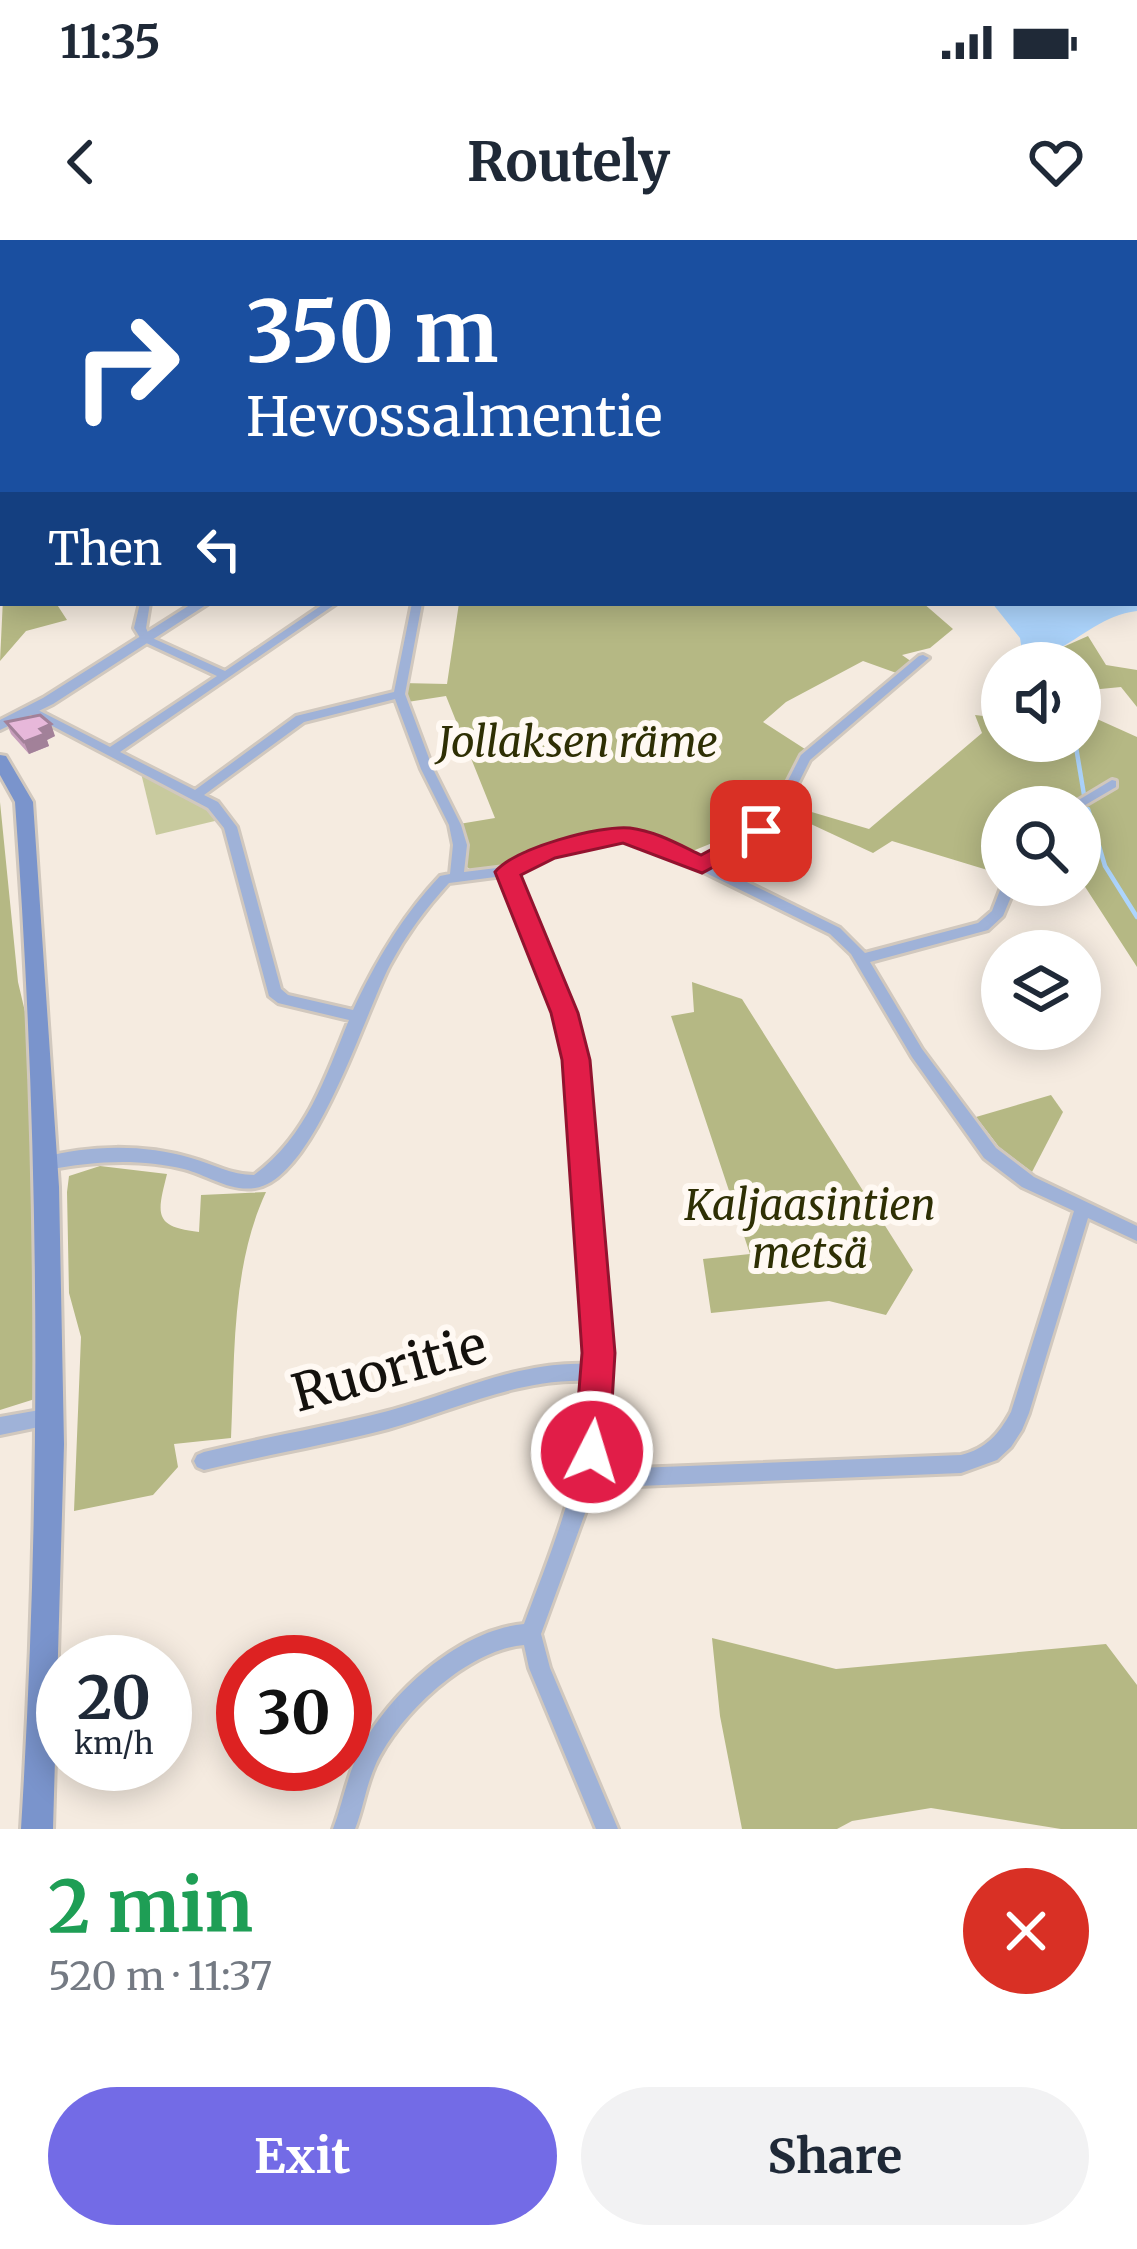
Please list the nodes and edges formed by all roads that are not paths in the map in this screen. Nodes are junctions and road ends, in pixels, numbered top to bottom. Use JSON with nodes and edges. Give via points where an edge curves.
{"nodes":[{"id":1,"x":144,"y":606,"type":"edge"},
{"id":2,"x":197,"y":606,"type":"edge"},
{"id":3,"x":328,"y":606,"type":"edge"},
{"id":4,"x":416,"y":606,"type":"edge"},
{"id":5,"x":146,"y":639,"type":"junction"},
{"id":6,"x":923,"y":658,"type":"dead end"},
{"id":7,"x":225,"y":675,"type":"junction"},
{"id":8,"x":399,"y":694,"type":"junction"},
{"id":9,"x":30,"y":711,"type":"junction"},
{"id":10,"x":0,"y":726,"type":"edge"},
{"id":11,"x":112,"y":752,"type":"junction"},
{"id":12,"x":0,"y":760,"type":"edge"},
{"id":13,"x":1112,"y":784,"type":"dead end"},
{"id":14,"x":1101,"y":790,"type":"edge"},
{"id":15,"x":199,"y":794,"type":"junction"},
{"id":16,"x":702,"y":865,"type":"junction"},
{"id":17,"x":508,"y":872,"type":"junction"},
{"id":18,"x":457,"y":874,"type":"junction"},
{"id":19,"x":1001,"y":906,"type":"edge"},
{"id":20,"x":862,"y":959,"type":"junction"},
{"id":21,"x":358,"y":1017,"type":"junction"},
{"id":22,"x":46,"y":1163,"type":"junction"},
{"id":23,"x":1083,"y":1208,"type":"junction"},
{"id":24,"x":1137,"y":1234,"type":"edge"},
{"id":25,"x":598,"y":1373,"type":"junction"},
{"id":26,"x":51,"y":1417,"type":"junction"},
{"id":27,"x":0,"y":1426,"type":"edge"},
{"id":28,"x":204,"y":1461,"type":"dead end"},
{"id":29,"x":587,"y":1472,"type":"junction"},
{"id":30,"x":531,"y":1634,"type":"junction"},
{"id":31,"x":37,"y":1829,"type":"edge"},
{"id":32,"x":344,"y":1829,"type":"edge"},
{"id":33,"x":607,"y":1829,"type":"edge"}],
"edges":[{"from":1,"to":5,"type":"street"},
{"from":2,"to":5,"type":"street"},
{"from":3,"to":7,"type":"street"},
{"from":4,"to":8,"type":"street"},
{"from":5,"to":7,"type":"street"},
{"from":5,"to":9,"type":"street"},
{"from":6,"to":16,"type":"street","via":[[805,758],[761,831]]},
{"from":7,"to":11,"type":"street"},
{"from":8,"to":15,"type":"street","via":[[300,719]]},
{"from":8,"to":18,"type":"street","via":[[455,825]]},
{"from":9,"to":10,"type":"street"},
{"from":9,"to":11,"type":"street"},
{"from":11,"to":15,"type":"street"},
{"from":12,"to":22,"type":"main road","via":[[24,802]]},
{"from":13,"to":14,"type":"street"},
{"from":15,"to":21,"type":"street","via":[[230,827],[277,996]]},
{"from":16,"to":17,"type":"street","via":[[623,835],[548,851]]},
{"from":16,"to":20,"type":"street","via":[[818,920]]},
{"from":17,"to":18,"type":"street"},
{"from":17,"to":25,"type":"street","via":[[576,1060]]},
{"from":18,"to":21,"type":"street","via":[[413,914]]},
{"from":19,"to":20,"type":"street","via":[[983,928]]},
{"from":20,"to":23,"type":"street","via":[[980,1142],[1017,1174]]},
{"from":21,"to":22,"type":"street","via":[[309,1131],[258,1181],[230,1181],[153,1156]]},
{"from":22,"to":26,"type":"main road"},
{"from":23,"to":24,"type":"street"},
{"from":23,"to":29,"type":"street","via":[[1020,1413],[985,1458],[788,1472]]},
{"from":25,"to":28,"type":"street","name":"Ruoritie","via":[[525,1375],[384,1420]]},
{"from":25,"to":29,"type":"street"},
{"from":26,"to":27,"type":"street"},
{"from":26,"to":31,"type":"main road"},
{"from":29,"to":30,"type":"street"},
{"from":30,"to":32,"type":"street","via":[[491,1639],[434,1679],[370,1752]]},
{"from":30,"to":33,"type":"street"}]}
